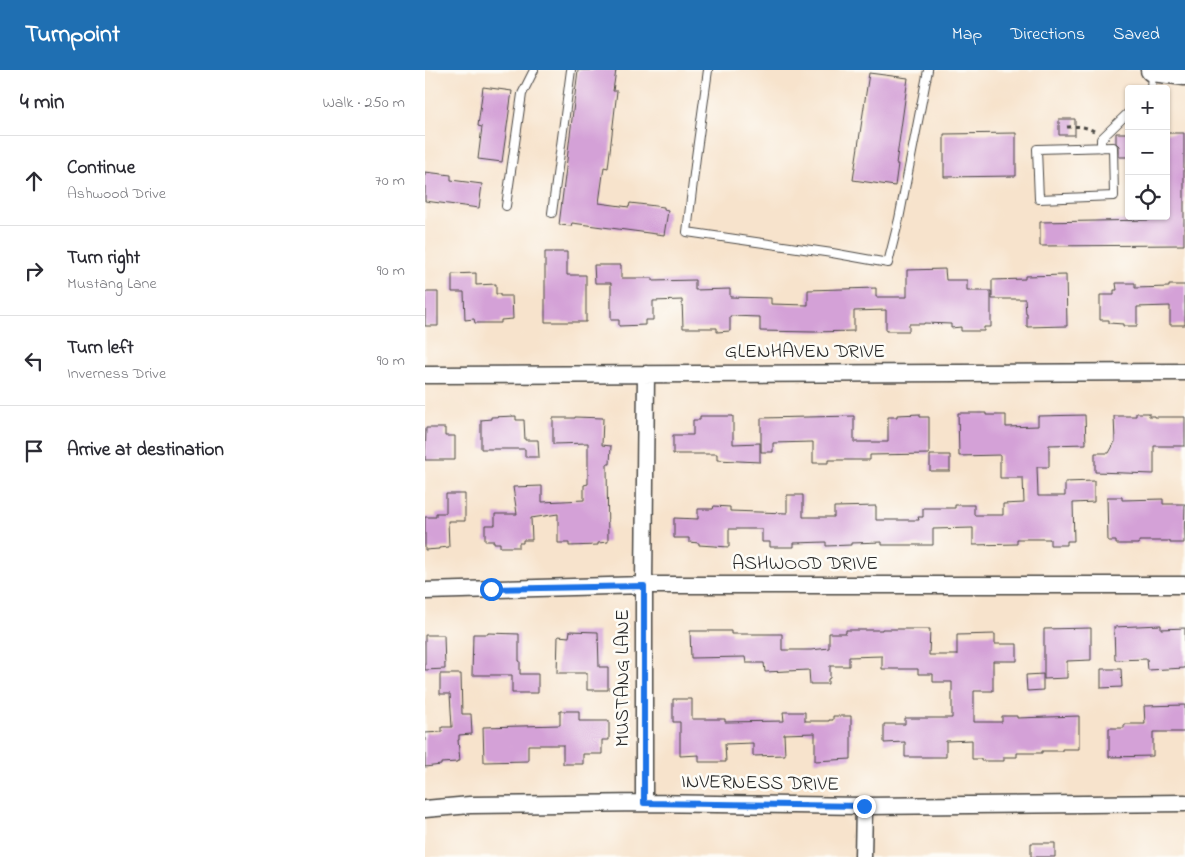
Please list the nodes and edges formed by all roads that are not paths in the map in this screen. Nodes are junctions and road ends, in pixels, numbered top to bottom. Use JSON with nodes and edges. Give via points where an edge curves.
{"nodes":[{"id":1,"x":534,"y":70,"type":"edge"},
{"id":2,"x":571,"y":70,"type":"edge"},
{"id":3,"x":708,"y":70,"type":"edge"},
{"id":4,"x":928,"y":70,"type":"edge"},
{"id":5,"x":1152,"y":70,"type":"edge"},
{"id":6,"x":1185,"y":74,"type":"edge"},
{"id":7,"x":1151,"y":85,"type":"edge"},
{"id":8,"x":1125,"y":116,"type":"edge"},
{"id":9,"x":1101,"y":148,"type":"junction"},
{"id":10,"x":506,"y":206,"type":"dead end"},
{"id":11,"x":552,"y":213,"type":"dead end"},
{"id":12,"x":1185,"y":372,"type":"edge"},
{"id":13,"x":646,"y":374,"type":"junction"},
{"id":14,"x":425,"y":375,"type":"edge"},
{"id":15,"x":1185,"y":585,"type":"edge"},
{"id":16,"x":644,"y":586,"type":"junction"},
{"id":17,"x":425,"y":591,"type":"edge"},
{"id":18,"x":644,"y":803,"type":"junction"},
{"id":19,"x":1185,"y":803,"type":"edge"},
{"id":20,"x":864,"y":806,"type":"junction"},
{"id":21,"x":425,"y":808,"type":"edge"},
{"id":22,"x":863,"y":857,"type":"edge"}],
"edges":[{"from":1,"to":10,"type":"lane","via":[[522,94]]},
{"from":2,"to":11,"type":"lane"},
{"from":3,"to":4,"type":"lane","via":[[687,232],[888,263]]},
{"from":5,"to":6,"type":"main road"},
{"from":5,"to":7,"type":"lane"},
{"from":8,"to":9,"type":"lane","via":[[1101,139]]},
{"from":9,"to":9,"type":"lane","via":[[1037,150],[1039,199],[1114,196],[1113,147]]},
{"from":12,"to":13,"type":"street","name":"GLENHAVEN DRIVE"},
{"from":13,"to":14,"type":"street","name":"GLENHAVEN DRIVE"},
{"from":13,"to":16,"type":"street","name":"MUSTANG LANE"},
{"from":15,"to":16,"type":"street","name":"ASHWOOD DRIVE"},
{"from":16,"to":17,"type":"street","name":"ASHWOOD DRIVE"},
{"from":16,"to":18,"type":"street","name":"MUSTANG LANE"},
{"from":18,"to":20,"type":"street","name":"INVERNESS DRIVE"},
{"from":18,"to":21,"type":"street","name":"INVERNESS DRIVE"},
{"from":19,"to":20,"type":"street","name":"INVERNESS DRIVE"},
{"from":20,"to":22,"type":"street"}]}
